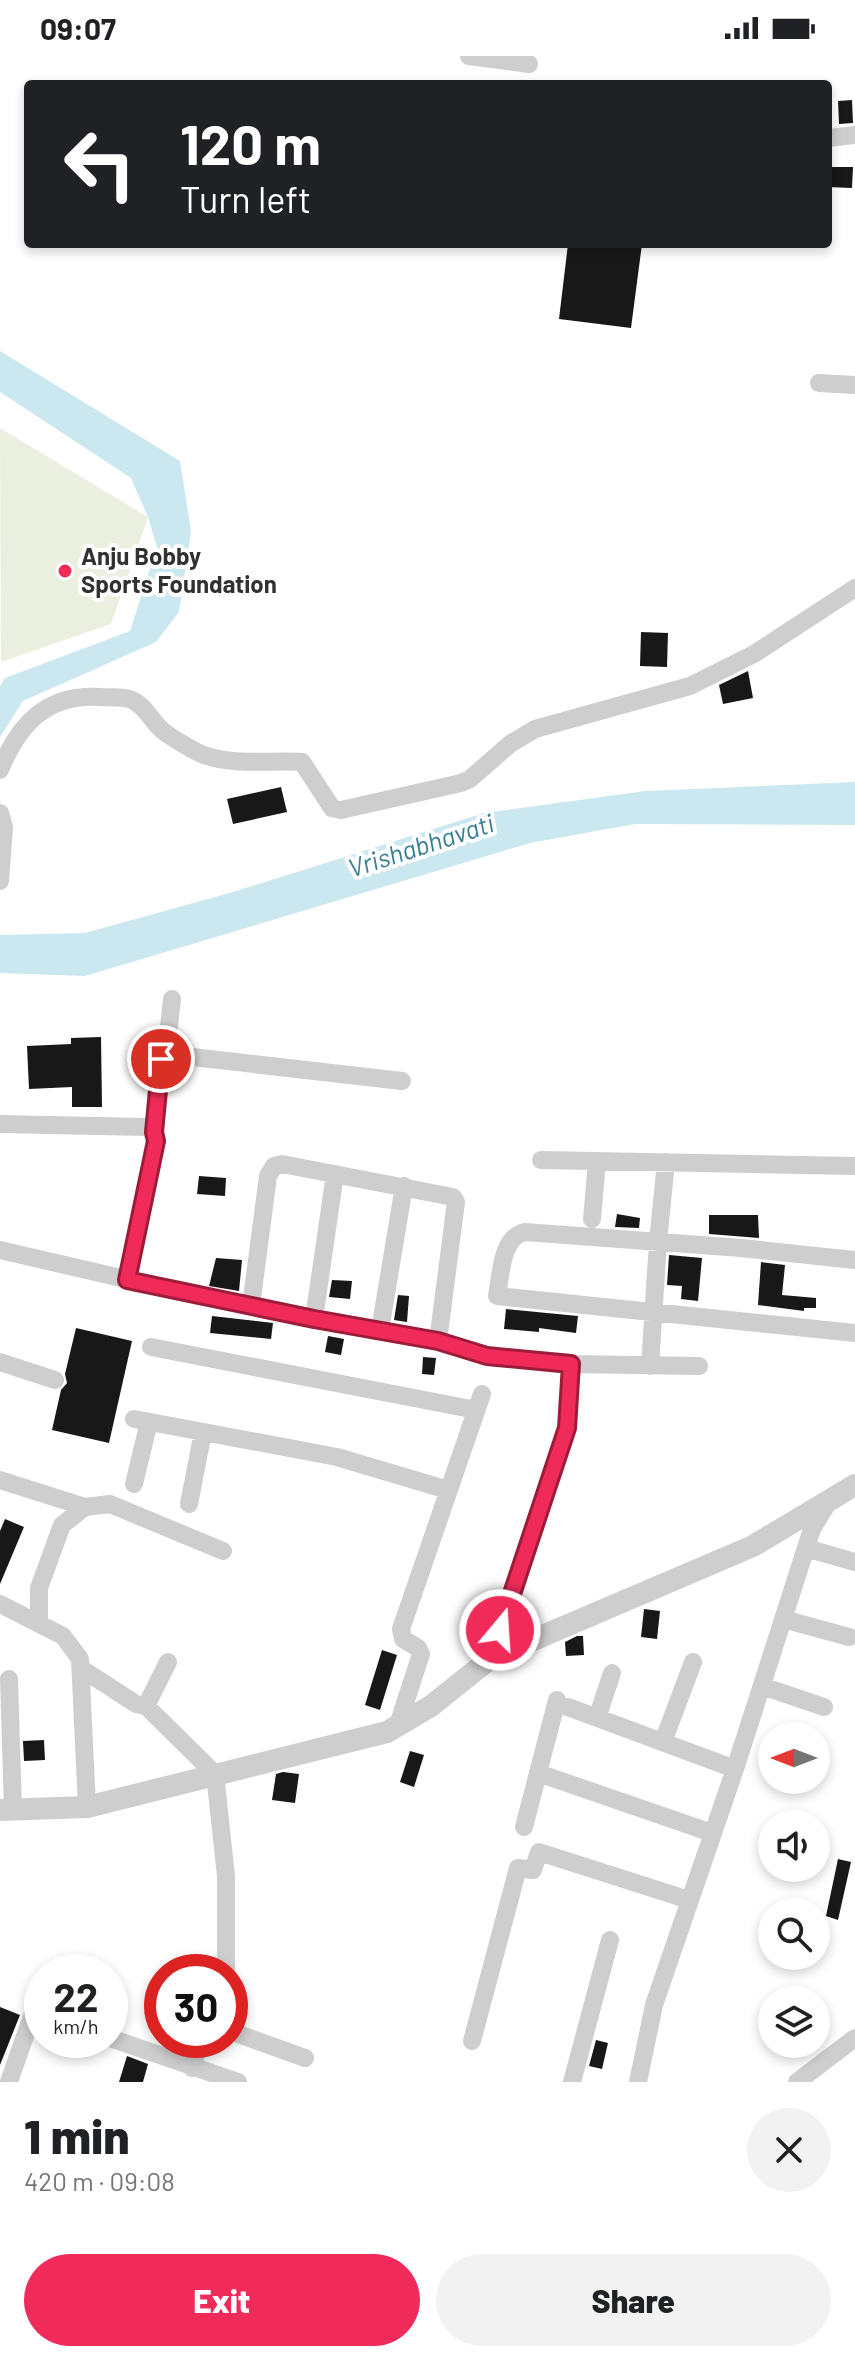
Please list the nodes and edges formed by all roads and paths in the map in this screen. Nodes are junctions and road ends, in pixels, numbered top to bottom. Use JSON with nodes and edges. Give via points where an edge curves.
{"nodes":[{"id":1,"x":469,"y":56,"type":"edge"},
{"id":2,"x":529,"y":64,"type":"dead end"},
{"id":3,"x":855,"y":135,"type":"edge"},
{"id":4,"x":832,"y":138,"type":"edge"},
{"id":5,"x":819,"y":383,"type":"dead end"},
{"id":6,"x":855,"y":385,"type":"edge"},
{"id":7,"x":855,"y":588,"type":"edge"},
{"id":8,"x":0,"y":770,"type":"edge"},
{"id":9,"x":0,"y":813,"type":"edge"},
{"id":10,"x":0,"y":881,"type":"edge"},
{"id":11,"x":172,"y":999,"type":"dead end"},
{"id":12,"x":166,"y":1054,"type":"junction"},
{"id":13,"x":402,"y":1081,"type":"dead end"},
{"id":14,"x":0,"y":1124,"type":"edge"},
{"id":15,"x":154,"y":1132,"type":"junction"},
{"id":16,"x":541,"y":1160,"type":"dead end"},
{"id":17,"x":597,"y":1161,"type":"junction"},
{"id":18,"x":666,"y":1162,"type":"junction"},
{"id":19,"x":855,"y":1166,"type":"edge"},
{"id":20,"x":335,"y":1174,"type":"junction"},
{"id":21,"x":404,"y":1186,"type":"junction"},
{"id":22,"x":592,"y":1219,"type":"dead end"},
{"id":23,"x":658,"y":1242,"type":"junction"},
{"id":24,"x":0,"y":1250,"type":"edge"},
{"id":25,"x":855,"y":1260,"type":"edge"},
{"id":26,"x":127,"y":1280,"type":"junction"},
{"id":27,"x":251,"y":1306,"type":"junction"},
{"id":28,"x":653,"y":1312,"type":"junction"},
{"id":29,"x":314,"y":1319,"type":"junction"},
{"id":30,"x":380,"y":1330,"type":"junction"},
{"id":31,"x":855,"y":1333,"type":"edge"},
{"id":32,"x":438,"y":1341,"type":"junction"},
{"id":33,"x":151,"y":1347,"type":"dead end"},
{"id":34,"x":0,"y":1362,"type":"edge"},
{"id":35,"x":571,"y":1364,"type":"junction"},
{"id":36,"x":650,"y":1366,"type":"junction"},
{"id":37,"x":699,"y":1366,"type":"dead end"},
{"id":38,"x":55,"y":1380,"type":"dead end"},
{"id":39,"x":203,"y":1432,"type":"junction"},
{"id":40,"x":0,"y":1480,"type":"edge"},
{"id":41,"x":134,"y":1484,"type":"dead end"},
{"id":42,"x":855,"y":1485,"type":"edge"},
{"id":43,"x":448,"y":1490,"type":"junction"},
{"id":44,"x":830,"y":1500,"type":"junction"},
{"id":45,"x":189,"y":1504,"type":"dead end"},
{"id":46,"x":85,"y":1507,"type":"junction"},
{"id":47,"x":806,"y":1548,"type":"junction"},
{"id":48,"x":223,"y":1551,"type":"dead end"},
{"id":49,"x":855,"y":1562,"type":"edge"},
{"id":50,"x":0,"y":1604,"type":"edge"},
{"id":51,"x":783,"y":1619,"type":"junction"},
{"id":52,"x":39,"y":1624,"type":"junction"},
{"id":53,"x":849,"y":1637,"type":"dead end"},
{"id":54,"x":491,"y":1658,"type":"junction"},
{"id":55,"x":168,"y":1662,"type":"dead end"},
{"id":56,"x":693,"y":1662,"type":"dead end"},
{"id":57,"x":82,"y":1669,"type":"junction"},
{"id":58,"x":612,"y":1673,"type":"dead end"},
{"id":59,"x":9,"y":1679,"type":"dead end"},
{"id":60,"x":762,"y":1686,"type":"junction"},
{"id":61,"x":146,"y":1706,"type":"junction"},
{"id":62,"x":824,"y":1707,"type":"dead end"},
{"id":63,"x":597,"y":1718,"type":"junction"},
{"id":64,"x":398,"y":1725,"type":"junction"},
{"id":65,"x":663,"y":1742,"type":"junction"},
{"id":66,"x":735,"y":1769,"type":"junction"},
{"id":67,"x":538,"y":1773,"type":"junction"},
{"id":68,"x":215,"y":1774,"type":"junction"},
{"id":69,"x":87,"y":1807,"type":"junction"},
{"id":70,"x":6,"y":1809,"type":"edge"},
{"id":71,"x":524,"y":1827,"type":"dead end"},
{"id":72,"x":712,"y":1833,"type":"junction"},
{"id":73,"x":689,"y":1900,"type":"junction"},
{"id":74,"x":610,"y":1940,"type":"dead end"},
{"id":75,"x":226,"y":1954,"type":"edge"},
{"id":76,"x":248,"y":2037,"type":"edge"},
{"id":77,"x":855,"y":2038,"type":"edge"},
{"id":78,"x":24,"y":2039,"type":"edge"},
{"id":79,"x":472,"y":2041,"type":"dead end"},
{"id":80,"x":128,"y":2045,"type":"edge"},
{"id":81,"x":195,"y":2058,"type":"edge"},
{"id":82,"x":305,"y":2058,"type":"dead end"},
{"id":83,"x":192,"y":2068,"type":"junction"},
{"id":84,"x":9,"y":2082,"type":"edge"},
{"id":85,"x":238,"y":2082,"type":"edge"},
{"id":86,"x":572,"y":2082,"type":"edge"},
{"id":87,"x":638,"y":2082,"type":"edge"},
{"id":88,"x":797,"y":2082,"type":"edge"}],
"edges":[{"from":1,"to":2,"type":"street"},
{"from":3,"to":4,"type":"street"},
{"from":5,"to":6,"type":"street"},
{"from":7,"to":8,"type":"street","via":[[754,654],[690,686],[541,726],[461,783],[341,810],[332,808],[302,762],[235,762],[204,755],[162,730],[146,708],[129,698],[61,700],[35,714]]},
{"from":9,"to":10,"type":"street"},
{"from":11,"to":12,"type":"street"},
{"from":12,"to":13,"type":"street"},
{"from":12,"to":15,"type":"street","via":[[161,1059]]},
{"from":14,"to":15,"type":"street","via":[[146,1127]]},
{"from":15,"to":26,"type":"street"},
{"from":16,"to":17,"type":"street"},
{"from":17,"to":18,"type":"street"},
{"from":17,"to":22,"type":"street"},
{"from":18,"to":19,"type":"street"},
{"from":18,"to":23,"type":"street"},
{"from":20,"to":21,"type":"street"},
{"from":20,"to":27,"type":"street","via":[[282,1164],[270,1170]]},
{"from":20,"to":29,"type":"street"},
{"from":21,"to":30,"type":"street"},
{"from":21,"to":32,"type":"street","via":[[456,1202]]},
{"from":23,"to":25,"type":"street"},
{"from":23,"to":28,"type":"street"},
{"from":23,"to":28,"type":"street","via":[[518,1234],[507,1249],[497,1296]]},
{"from":24,"to":26,"type":"street"},
{"from":26,"to":27,"type":"street"},
{"from":27,"to":29,"type":"street"},
{"from":28,"to":31,"type":"street"},
{"from":28,"to":36,"type":"street"},
{"from":29,"to":30,"type":"street"},
{"from":30,"to":32,"type":"street"},
{"from":32,"to":35,"type":"street","via":[[487,1356]]},
{"from":33,"to":43,"type":"street","via":[[479,1402]]},
{"from":34,"to":38,"type":"street"},
{"from":35,"to":36,"type":"street"},
{"from":35,"to":54,"type":"street","via":[[567,1428]]},
{"from":36,"to":37,"type":"street"},
{"from":39,"to":41,"type":"street","via":[[141,1420]]},
{"from":39,"to":43,"type":"street","via":[[337,1457]]},
{"from":39,"to":45,"type":"street"},
{"from":40,"to":46,"type":"street"},
{"from":42,"to":44,"type":"street"},
{"from":43,"to":64,"type":"street","via":[[401,1629],[403,1639],[421,1654]]},
{"from":44,"to":47,"type":"street"},
{"from":44,"to":54,"type":"street","via":[[753,1546]]},
{"from":46,"to":48,"type":"street","via":[[110,1504]]},
{"from":46,"to":52,"type":"street","via":[[62,1525],[39,1588]]},
{"from":47,"to":49,"type":"street"},
{"from":47,"to":51,"type":"street"},
{"from":50,"to":52,"type":"street"},
{"from":51,"to":53,"type":"street"},
{"from":51,"to":60,"type":"street"},
{"from":52,"to":57,"type":"street","via":[[67,1640]]},
{"from":54,"to":64,"type":"street"},
{"from":55,"to":61,"type":"street"},
{"from":56,"to":65,"type":"street"},
{"from":57,"to":61,"type":"street"},
{"from":57,"to":69,"type":"street"},
{"from":58,"to":63,"type":"street"},
{"from":59,"to":70,"type":"street"},
{"from":60,"to":62,"type":"street"},
{"from":60,"to":66,"type":"street"},
{"from":61,"to":68,"type":"street"},
{"from":63,"to":65,"type":"street"},
{"from":63,"to":67,"type":"street","via":[[562,1704]]},
{"from":64,"to":68,"type":"street"},
{"from":65,"to":66,"type":"street"},
{"from":66,"to":72,"type":"street"},
{"from":67,"to":71,"type":"street"},
{"from":67,"to":72,"type":"street"},
{"from":68,"to":69,"type":"street"},
{"from":68,"to":75,"type":"street","via":[[226,1876]]},
{"from":69,"to":70,"type":"street"},
{"from":72,"to":73,"type":"street"},
{"from":73,"to":79,"type":"street","via":[[539,1852],[533,1870],[518,1868]]},
{"from":73,"to":87,"type":"street","via":[[654,2005]]},
{"from":74,"to":86,"type":"street"},
{"from":76,"to":82,"type":"street"},
{"from":77,"to":88,"type":"street"},
{"from":78,"to":84,"type":"street"},
{"from":80,"to":83,"type":"street"},
{"from":81,"to":83,"type":"street"},
{"from":83,"to":85,"type":"street"}]}
